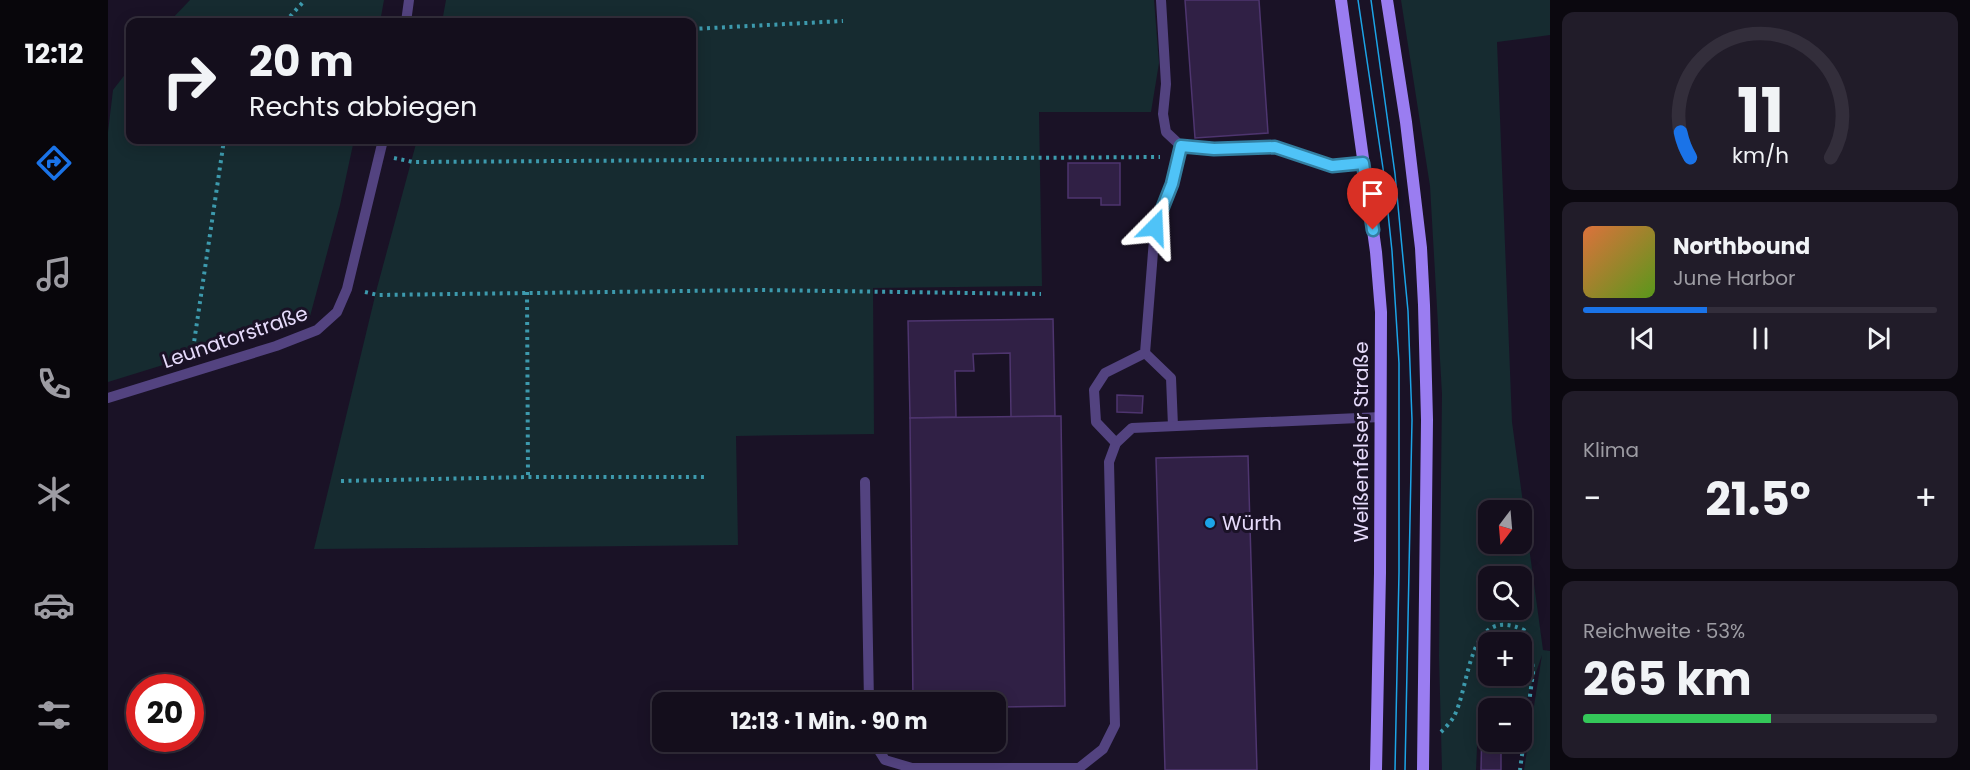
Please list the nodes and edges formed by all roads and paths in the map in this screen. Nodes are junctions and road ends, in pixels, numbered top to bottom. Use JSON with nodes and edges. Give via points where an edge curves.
{"nodes":[{"id":1,"x":305,"y":0,"type":"edge"},
{"id":2,"x":409,"y":0,"type":"edge"},
{"id":3,"x":1161,"y":0,"type":"edge"},
{"id":4,"x":1341,"y":0,"type":"edge"},
{"id":5,"x":1388,"y":0,"type":"edge"},
{"id":6,"x":289,"y":18,"type":"edge"},
{"id":7,"x":407,"y":18,"type":"edge"},
{"id":8,"x":843,"y":21,"type":"dead end"},
{"id":9,"x":696,"y":29,"type":"edge"},
{"id":10,"x":223,"y":144,"type":"edge"},
{"id":11,"x":381,"y":144,"type":"edge"},
{"id":12,"x":1179,"y":151,"type":"junction"},
{"id":13,"x":379,"y":155,"type":"junction"},
{"id":14,"x":1363,"y":163,"type":"junction"},
{"id":15,"x":347,"y":289,"type":"junction"},
{"id":16,"x":526,"y":292,"type":"junction"},
{"id":17,"x":1041,"y":294,"type":"dead end"},
{"id":18,"x":1144,"y":353,"type":"junction"},
{"id":19,"x":195,"y":371,"type":"junction"},
{"id":20,"x":108,"y":399,"type":"edge"},
{"id":21,"x":1381,"y":417,"type":"junction"},
{"id":22,"x":1173,"y":426,"type":"junction"},
{"id":23,"x":1116,"y":443,"type":"junction"},
{"id":24,"x":528,"y":477,"type":"junction"},
{"id":25,"x":704,"y":477,"type":"dead end"},
{"id":26,"x":341,"y":481,"type":"dead end"},
{"id":27,"x":865,"y":482,"type":"dead end"},
{"id":28,"x":869,"y":692,"type":"edge"},
{"id":29,"x":880,"y":752,"type":"edge"},
{"id":30,"x":1424,"y":754,"type":"junction"},
{"id":31,"x":1376,"y":770,"type":"edge"},
{"id":32,"x":1423,"y":770,"type":"edge"},
{"id":33,"x":1520,"y":770,"type":"edge"}],
"edges":[{"from":1,"to":6,"type":"path"},
{"from":2,"to":7,"type":"lane"},
{"from":3,"to":12,"type":"lane","via":[[1166,84],[1163,114],[1166,132]]},
{"from":4,"to":14,"type":"main road","name":"Weißenfelser Straße"},
{"from":5,"to":30,"type":"main road","via":[[1421,248],[1424,306]]},
{"from":8,"to":9,"type":"path"},
{"from":10,"to":19,"type":"path","via":[[192,354]]},
{"from":11,"to":13,"type":"lane","name":"Leunatorstraße"},
{"from":12,"to":13,"type":"path","via":[[1038,158],[413,162]]},
{"from":12,"to":14,"type":"lane","via":[[1275,147],[1332,166]]},
{"from":12,"to":18,"type":"lane","via":[[1172,184],[1155,227]]},
{"from":13,"to":15,"type":"lane","name":"Leunatorstraße"},
{"from":14,"to":21,"type":"main road","name":"Weißenfelser Straße","via":[[1381,312]]},
{"from":15,"to":16,"type":"path","via":[[378,295]]},
{"from":15,"to":19,"type":"lane","name":"Leunatorstraße","via":[[337,312],[317,330]]},
{"from":16,"to":17,"type":"path"},
{"from":16,"to":24,"type":"path"},
{"from":18,"to":22,"type":"lane","via":[[1171,378]]},
{"from":18,"to":23,"type":"lane","via":[[1105,373],[1094,390],[1096,422]]},
{"from":19,"to":20,"type":"lane","name":"Leunatorstraße"},
{"from":21,"to":22,"type":"lane"},
{"from":21,"to":31,"type":"main road","name":"Weißenfelser Straße"},
{"from":22,"to":23,"type":"lane","via":[[1131,428]]},
{"from":23,"to":29,"type":"lane","via":[[1109,462],[1115,725],[1103,749],[1078,768],[912,768],[885,760]]},
{"from":24,"to":25,"type":"path"},
{"from":24,"to":26,"type":"path"},
{"from":27,"to":28,"type":"lane"},
{"from":30,"to":32,"type":"main road"},
{"from":30,"to":33,"type":"path","via":[[1454,717],[1470,660],[1482,636],[1497,624],[1512,624],[1524,630],[1531,646],[1533,673]]}]}
